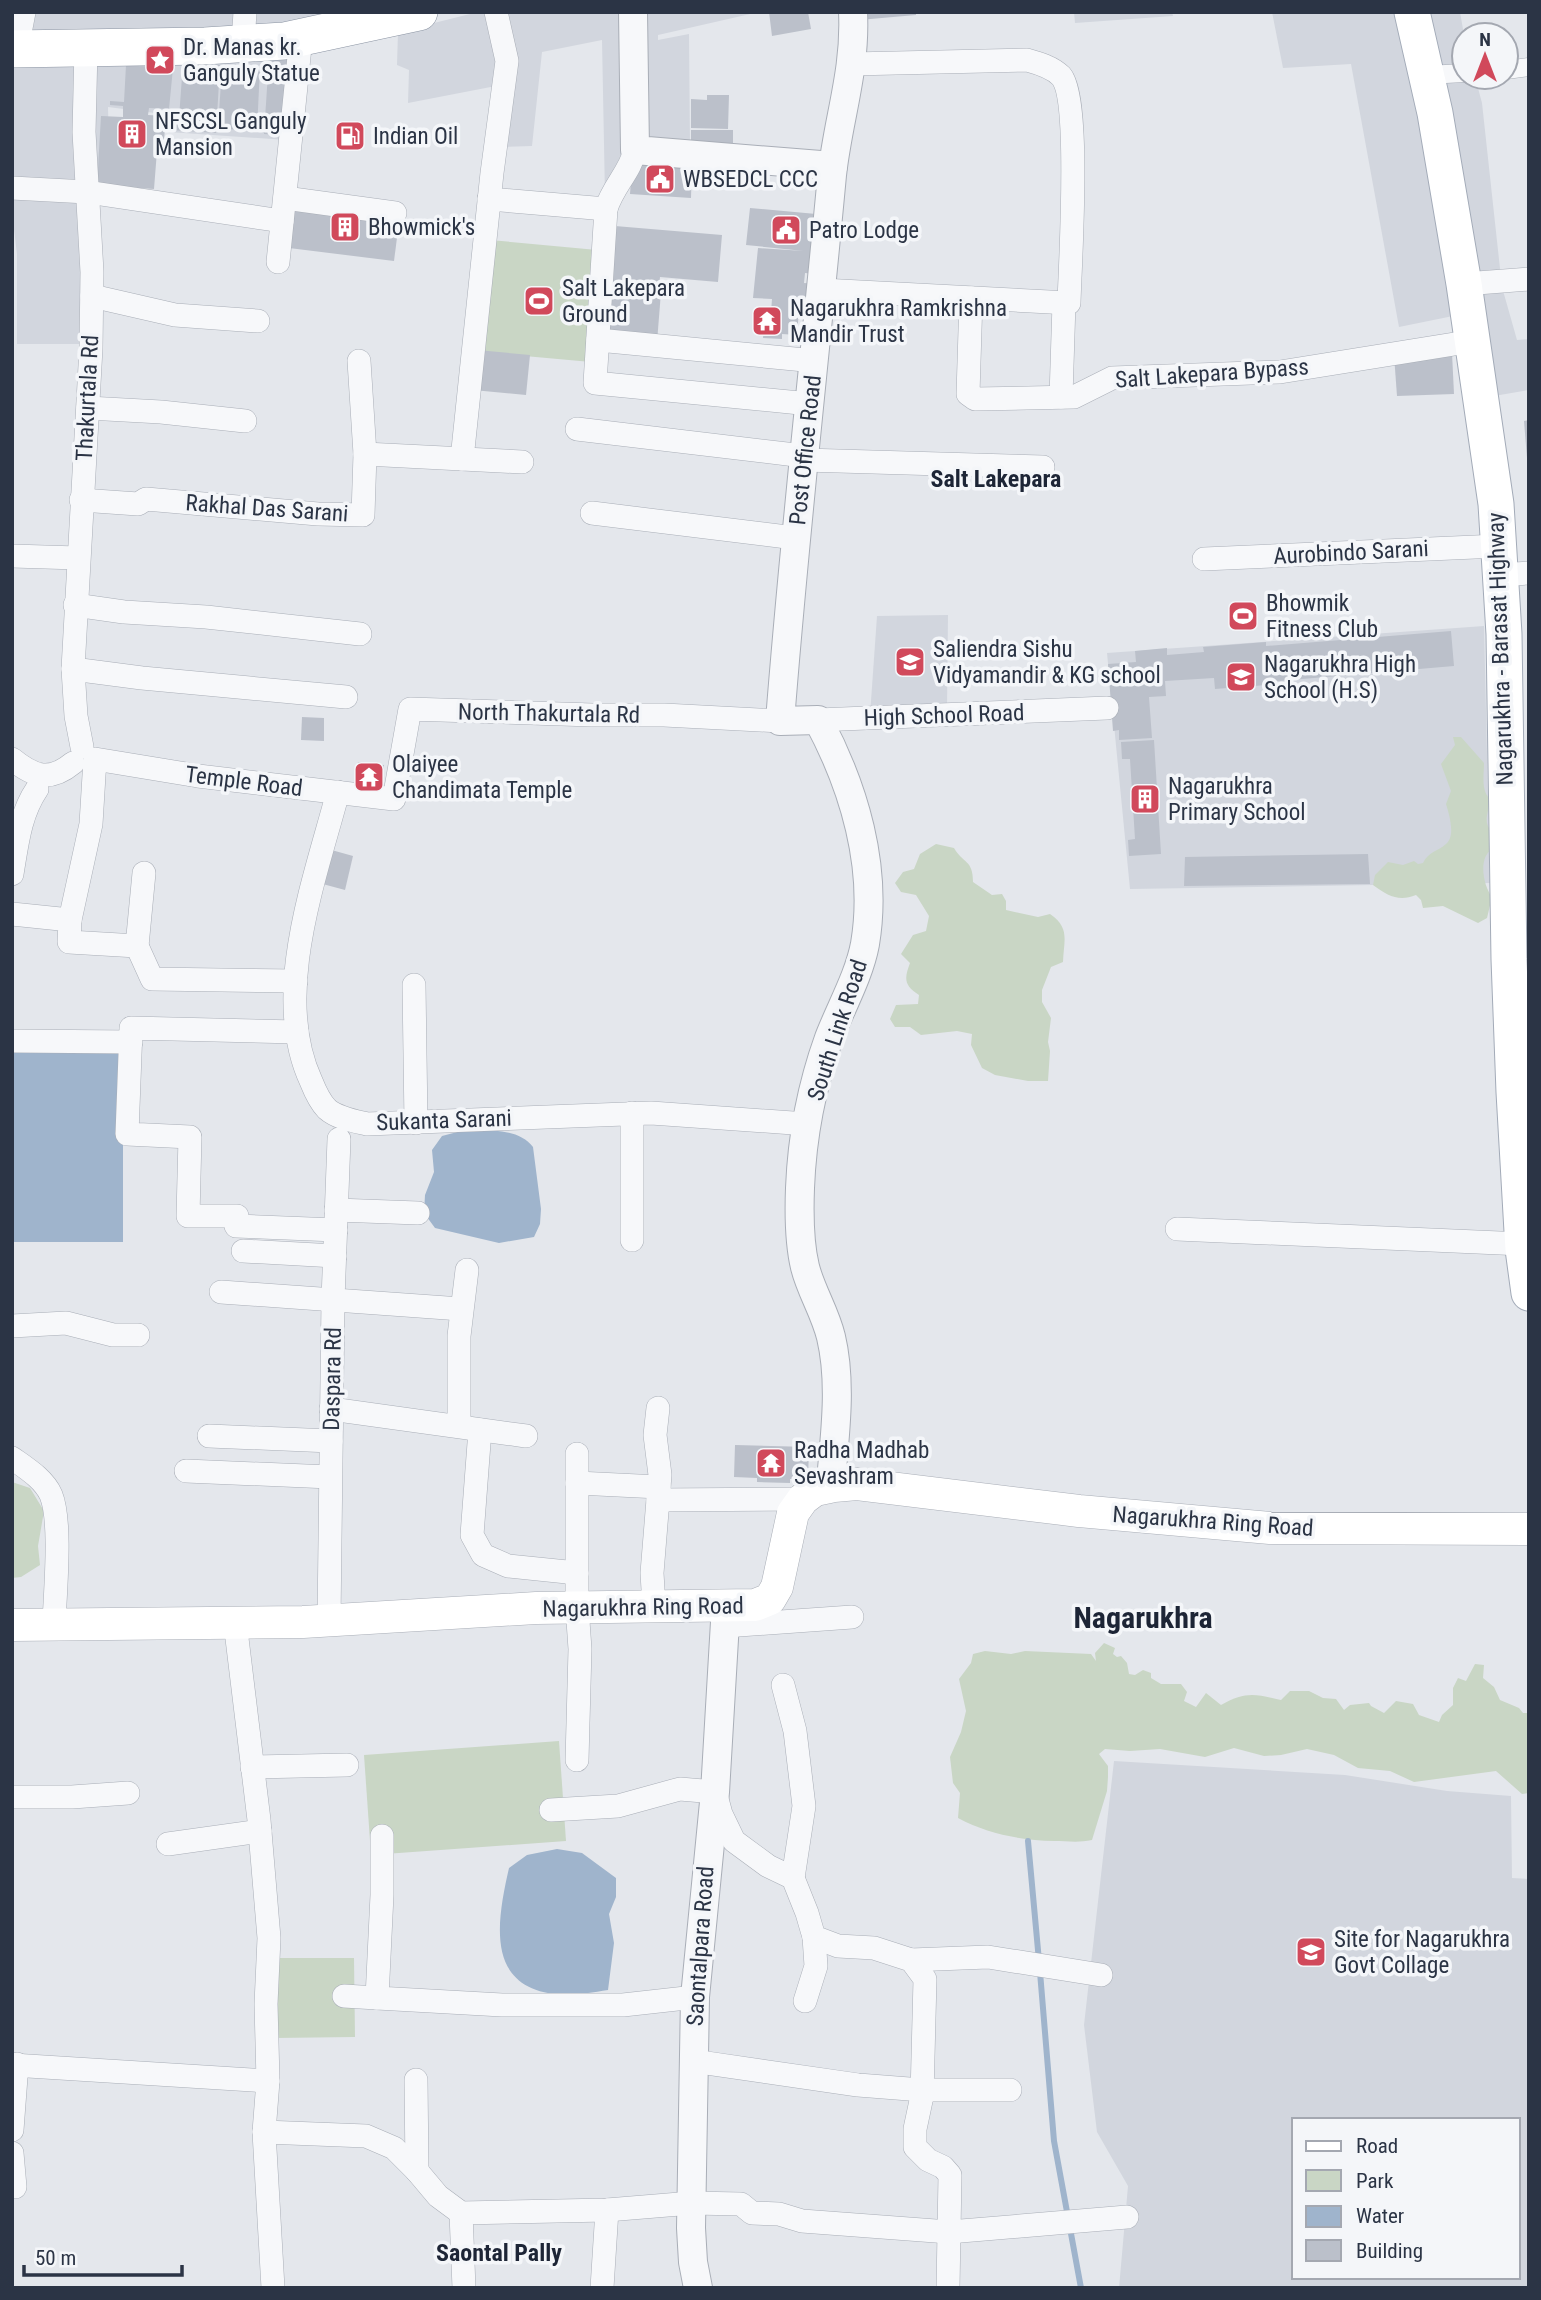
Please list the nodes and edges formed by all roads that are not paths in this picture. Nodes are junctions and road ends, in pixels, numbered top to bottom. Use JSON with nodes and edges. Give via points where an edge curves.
{"nodes":[{"id":1,"x":23,"y":12,"type":"edge"},
{"id":2,"x":496,"y":12,"type":"edge"},
{"id":3,"x":633,"y":12,"type":"edge"},
{"id":4,"x":853,"y":12,"type":"edge"},
{"id":5,"x":1412,"y":12,"type":"edge"},
{"id":6,"x":410,"y":13,"type":"edge"},
{"id":7,"x":244,"y":28,"type":"edge"},
{"id":8,"x":301,"y":37,"type":"junction"},
{"id":9,"x":86,"y":48,"type":"junction"},
{"id":10,"x":15,"y":49,"type":"edge"},
{"id":11,"x":852,"y":64,"type":"junction"},
{"id":12,"x":1450,"y":74,"type":"edge"},
{"id":13,"x":1427,"y":75,"type":"junction"},
{"id":14,"x":635,"y":150,"type":"junction"},
{"id":15,"x":833,"y":166,"type":"junction"},
{"id":16,"x":12,"y":188,"type":"edge"},
{"id":17,"x":87,"y":192,"type":"junction"},
{"id":18,"x":285,"y":198,"type":"junction"},
{"id":19,"x":489,"y":199,"type":"junction"},
{"id":20,"x":606,"y":209,"type":"junction"},
{"id":21,"x":395,"y":213,"type":"dead end"},
{"id":22,"x":282,"y":221,"type":"junction"},
{"id":23,"x":278,"y":262,"type":"dead end"},
{"id":24,"x":1529,"y":279,"type":"edge"},
{"id":25,"x":1464,"y":284,"type":"junction"},
{"id":26,"x":822,"y":290,"type":"junction"},
{"id":27,"x":92,"y":296,"type":"junction"},
{"id":28,"x":971,"y":298,"type":"junction"},
{"id":29,"x":1064,"y":303,"type":"junction"},
{"id":30,"x":258,"y":321,"type":"dead end"},
{"id":31,"x":598,"y":340,"type":"junction"},
{"id":32,"x":1473,"y":341,"type":"junction"},
{"id":33,"x":359,"y":361,"type":"dead end"},
{"id":34,"x":815,"y":361,"type":"junction"},
{"id":35,"x":1061,"y":397,"type":"junction"},
{"id":36,"x":810,"y":404,"type":"junction"},
{"id":37,"x":88,"y":408,"type":"junction"},
{"id":38,"x":246,"y":421,"type":"dead end"},
{"id":39,"x":577,"y":429,"type":"dead end"},
{"id":40,"x":365,"y":454,"type":"junction"},
{"id":41,"x":804,"y":458,"type":"junction"},
{"id":42,"x":463,"y":459,"type":"junction"},
{"id":43,"x":522,"y":462,"type":"dead end"},
{"id":44,"x":1043,"y":467,"type":"dead end"},
{"id":45,"x":81,"y":500,"type":"junction"},
{"id":46,"x":592,"y":513,"type":"dead end"},
{"id":47,"x":796,"y":538,"type":"junction"},
{"id":48,"x":12,"y":555,"type":"edge"},
{"id":49,"x":78,"y":558,"type":"junction"},
{"id":50,"x":1204,"y":559,"type":"dead end"},
{"id":51,"x":1509,"y":564,"type":"edge"},
{"id":52,"x":75,"y":606,"type":"junction"},
{"id":53,"x":360,"y":634,"type":"dead end"},
{"id":54,"x":73,"y":670,"type":"junction"},
{"id":55,"x":346,"y":697,"type":"dead end"},
{"id":56,"x":1107,"y":708,"type":"dead end"},
{"id":57,"x":818,"y":720,"type":"junction"},
{"id":58,"x":780,"y":721,"type":"junction"},
{"id":59,"x":1517,"y":752,"type":"edge"},
{"id":60,"x":12,"y":759,"type":"edge"},
{"id":61,"x":62,"y":768,"type":"junction"},
{"id":62,"x":338,"y":792,"type":"junction"},
{"id":63,"x":394,"y":799,"type":"joint"},
{"id":64,"x":144,"y":873,"type":"dead end"},
{"id":65,"x":12,"y":874,"type":"edge"},
{"id":66,"x":12,"y":914,"type":"edge"},
{"id":67,"x":70,"y":920,"type":"junction"},
{"id":68,"x":136,"y":946,"type":"junction"},
{"id":69,"x":296,"y":981,"type":"junction"},
{"id":70,"x":414,"y":985,"type":"dead end"},
{"id":71,"x":297,"y":1032,"type":"junction"},
{"id":72,"x":12,"y":1041,"type":"edge"},
{"id":73,"x":131,"y":1042,"type":"junction"},
{"id":74,"x":328,"y":1110,"type":"junction"},
{"id":75,"x":632,"y":1113,"type":"junction"},
{"id":76,"x":416,"y":1123,"type":"junction"},
{"id":77,"x":367,"y":1124,"type":"junction"},
{"id":78,"x":807,"y":1124,"type":"junction"},
{"id":79,"x":339,"y":1139,"type":"junction"},
{"id":80,"x":418,"y":1213,"type":"dead end"},
{"id":81,"x":336,"y":1220,"type":"junction"},
{"id":82,"x":1177,"y":1229,"type":"dead end"},
{"id":83,"x":632,"y":1240,"type":"dead end"},
{"id":84,"x":1525,"y":1247,"type":"edge"},
{"id":85,"x":243,"y":1251,"type":"dead end"},
{"id":86,"x":335,"y":1256,"type":"junction"},
{"id":87,"x":467,"y":1270,"type":"dead end"},
{"id":88,"x":221,"y":1292,"type":"dead end"},
{"id":89,"x":1529,"y":1293,"type":"edge"},
{"id":90,"x":333,"y":1300,"type":"junction"},
{"id":91,"x":461,"y":1309,"type":"junction"},
{"id":92,"x":12,"y":1326,"type":"edge"},
{"id":93,"x":138,"y":1335,"type":"dead end"},
{"id":94,"x":658,"y":1408,"type":"dead end"},
{"id":95,"x":331,"y":1409,"type":"junction"},
{"id":96,"x":470,"y":1428,"type":"junction"},
{"id":97,"x":209,"y":1436,"type":"dead end"},
{"id":98,"x":526,"y":1436,"type":"dead end"},
{"id":99,"x":331,"y":1440,"type":"junction"},
{"id":100,"x":577,"y":1454,"type":"dead end"},
{"id":101,"x":12,"y":1458,"type":"edge"},
{"id":102,"x":187,"y":1471,"type":"dead end"},
{"id":103,"x":330,"y":1477,"type":"junction"},
{"id":104,"x":577,"y":1483,"type":"junction"},
{"id":105,"x":827,"y":1485,"type":"junction"},
{"id":106,"x":659,"y":1494,"type":"junction"},
{"id":107,"x":1529,"y":1529,"type":"edge"},
{"id":108,"x":577,"y":1573,"type":"junction"},
{"id":109,"x":654,"y":1606,"type":"junction"},
{"id":110,"x":577,"y":1607,"type":"junction"},
{"id":111,"x":726,"y":1616,"type":"junction"},
{"id":112,"x":852,"y":1617,"type":"dead end"},
{"id":113,"x":329,"y":1620,"type":"junction"},
{"id":114,"x":235,"y":1622,"type":"junction"},
{"id":115,"x":54,"y":1624,"type":"junction"},
{"id":116,"x":12,"y":1625,"type":"edge"},
{"id":117,"x":783,"y":1685,"type":"dead end"},
{"id":118,"x":577,"y":1760,"type":"dead end"},
{"id":119,"x":347,"y":1765,"type":"dead end"},
{"id":120,"x":252,"y":1767,"type":"junction"},
{"id":121,"x":715,"y":1792,"type":"junction"},
{"id":122,"x":128,"y":1793,"type":"dead end"},
{"id":123,"x":12,"y":1797,"type":"edge"},
{"id":124,"x":551,"y":1810,"type":"dead end"},
{"id":125,"x":260,"y":1831,"type":"junction"},
{"id":126,"x":382,"y":1836,"type":"dead end"},
{"id":127,"x":168,"y":1843,"type":"dead end"},
{"id":128,"x":793,"y":1878,"type":"junction"},
{"id":129,"x":814,"y":1937,"type":"junction"},
{"id":130,"x":911,"y":1961,"type":"junction"},
{"id":131,"x":1101,"y":1975,"type":"dead end"},
{"id":132,"x":344,"y":1996,"type":"dead end"},
{"id":133,"x":695,"y":1997,"type":"junction"},
{"id":134,"x":377,"y":1998,"type":"junction"},
{"id":135,"x":805,"y":2001,"type":"dead end"},
{"id":136,"x":693,"y":2061,"type":"junction"},
{"id":137,"x":15,"y":2065,"type":"edge"},
{"id":138,"x":416,"y":2080,"type":"dead end"},
{"id":139,"x":268,"y":2081,"type":"junction"},
{"id":140,"x":922,"y":2090,"type":"junction"},
{"id":141,"x":1010,"y":2090,"type":"dead end"},
{"id":142,"x":12,"y":2130,"type":"edge"},
{"id":143,"x":264,"y":2132,"type":"junction"},
{"id":144,"x":12,"y":2153,"type":"edge"},
{"id":145,"x":417,"y":2171,"type":"junction"},
{"id":146,"x":15,"y":2187,"type":"dead end"},
{"id":147,"x":692,"y":2203,"type":"junction"},
{"id":148,"x":607,"y":2210,"type":"junction"},
{"id":149,"x":461,"y":2213,"type":"junction"},
{"id":150,"x":1127,"y":2217,"type":"dead end"},
{"id":151,"x":949,"y":2232,"type":"junction"},
{"id":152,"x":272,"y":2288,"type":"edge"},
{"id":153,"x":464,"y":2288,"type":"edge"},
{"id":154,"x":602,"y":2288,"type":"edge"},
{"id":155,"x":698,"y":2288,"type":"edge"},
{"id":156,"x":948,"y":2288,"type":"edge"}],
"edges":[{"from":1,"to":10,"type":"street"},
{"from":2,"to":19,"type":"street","via":[[507,61]]},
{"from":3,"to":14,"type":"street"},
{"from":4,"to":11,"type":"street","name":"Post Office Road"},
{"from":5,"to":13,"type":"main road","name":"Nagarukhra - Barasat Highway"},
{"from":6,"to":8,"type":"highway"},
{"from":7,"to":8,"type":"highway"},
{"from":7,"to":9,"type":"highway"},
{"from":8,"to":18,"type":"street"},
{"from":9,"to":10,"type":"highway"},
{"from":9,"to":17,"type":"street","name":"Thakurtala Rd"},
{"from":11,"to":15,"type":"street","name":"Post Office Road"},
{"from":11,"to":29,"type":"street","via":[[1027,60],[1061,77],[1072,124],[1069,303]]},
{"from":12,"to":13,"type":"street"},
{"from":13,"to":25,"type":"main road","name":"Nagarukhra - Barasat Highway"},
{"from":14,"to":15,"type":"street"},
{"from":14,"to":20,"type":"street"},
{"from":15,"to":26,"type":"street","name":"Post Office Road"},
{"from":16,"to":17,"type":"street"},
{"from":17,"to":22,"type":"street"},
{"from":17,"to":27,"type":"street","name":"Thakurtala Rd"},
{"from":18,"to":21,"type":"street"},
{"from":18,"to":22,"type":"street"},
{"from":19,"to":20,"type":"street"},
{"from":19,"to":42,"type":"street"},
{"from":20,"to":31,"type":"street"},
{"from":22,"to":23,"type":"street"},
{"from":24,"to":25,"type":"street"},
{"from":25,"to":32,"type":"main road","name":"Nagarukhra - Barasat Highway"},
{"from":26,"to":28,"type":"street"},
{"from":26,"to":34,"type":"street","name":"Post Office Road"},
{"from":27,"to":30,"type":"street","via":[[175,315]]},
{"from":27,"to":37,"type":"street","name":"Thakurtala Rd"},
{"from":28,"to":29,"type":"street"},
{"from":28,"to":35,"type":"street","name":"Salt Lakepara Bypass","via":[[970,397]]},
{"from":29,"to":35,"type":"street"},
{"from":31,"to":34,"type":"street"},
{"from":31,"to":36,"type":"street","via":[[595,383]]},
{"from":32,"to":35,"type":"street","name":"Salt Lakepara Bypass","via":[[1280,372],[1112,378],[1081,395]]},
{"from":32,"to":51,"type":"main road","name":"Nagarukhra - Barasat Highway"},
{"from":33,"to":40,"type":"street"},
{"from":34,"to":36,"type":"street","name":"Post Office Road"},
{"from":36,"to":41,"type":"street","name":"Post Office Road"},
{"from":37,"to":38,"type":"street"},
{"from":37,"to":45,"type":"street","name":"Thakurtala Rd"},
{"from":39,"to":41,"type":"street"},
{"from":40,"to":42,"type":"street"},
{"from":40,"to":45,"type":"street","name":"Rakhal Das Sarani","via":[[363,515],[146,499],[138,504]]},
{"from":41,"to":44,"type":"street"},
{"from":41,"to":47,"type":"street","name":"Post Office Road"},
{"from":42,"to":43,"type":"street"},
{"from":45,"to":49,"type":"street","name":"Thakurtala Rd"},
{"from":46,"to":47,"type":"street"},
{"from":47,"to":58,"type":"street","name":"Post Office Road"},
{"from":48,"to":49,"type":"street"},
{"from":49,"to":52,"type":"street","name":"Thakurtala Rd"},
{"from":50,"to":51,"type":"street","name":"Aurobindo Sarani"},
{"from":51,"to":59,"type":"main road","name":"Nagarukhra - Barasat Highway","via":[[1504,635]]},
{"from":52,"to":53,"type":"street"},
{"from":52,"to":54,"type":"street","name":"Thakurtala Rd"},
{"from":54,"to":55,"type":"street"},
{"from":54,"to":61,"type":"street","name":"Thakurtala Rd","via":[[76,716]]},
{"from":56,"to":57,"type":"street","name":"High School Road"},
{"from":57,"to":58,"type":"street","name":"High School Road"},
{"from":57,"to":78,"type":"street","name":"South Link Road","via":[[838,760],[861,832],[869,914],[856,974],[828,1041]]},
{"from":58,"to":63,"type":"street","name":"North Thakurtala Rd","via":[[410,709]]},
{"from":59,"to":84,"type":"main road","name":"Nagarukhra - Barasat Highway","via":[[1510,1000]]},
{"from":60,"to":61,"type":"street"},
{"from":61,"to":62,"type":"street","name":"Temple Road","via":[[198,776]]},
{"from":61,"to":65,"type":"street","via":[[28,802]]},
{"from":61,"to":67,"type":"street","name":"Thakurtala Rd","via":[[91,824]]},
{"from":62,"to":63,"type":"street","name":"Temple Road"},
{"from":62,"to":69,"type":"street","via":[[303,925]]},
{"from":64,"to":68,"type":"street"},
{"from":66,"to":67,"type":"street"},
{"from":67,"to":68,"type":"street","via":[[69,942]]},
{"from":68,"to":69,"type":"street","via":[[152,979]]},
{"from":69,"to":71,"type":"street"},
{"from":70,"to":76,"type":"street"},
{"from":71,"to":73,"type":"street","via":[[131,1028]]},
{"from":71,"to":74,"type":"street","via":[[306,1070]]},
{"from":72,"to":73,"type":"street"},
{"from":73,"to":81,"type":"street","via":[[127,1134],[190,1137],[188,1216],[237,1216],[236,1226]]},
{"from":74,"to":77,"type":"street","name":"Sukanta Sarani"},
{"from":74,"to":79,"type":"street"},
{"from":75,"to":76,"type":"street","name":"Sukanta Sarani"},
{"from":75,"to":78,"type":"street","name":"Sukanta Sarani"},
{"from":75,"to":83,"type":"street"},
{"from":76,"to":77,"type":"street","name":"Sukanta Sarani"},
{"from":77,"to":79,"type":"street","via":[[353,1126]]},
{"from":78,"to":105,"type":"street","name":"South Link Road","via":[[800,1235],[806,1268],[831,1338],[836,1384]]},
{"from":79,"to":81,"type":"street","name":"Daspara Rd"},
{"from":80,"to":81,"type":"street"},
{"from":81,"to":86,"type":"street","name":"Daspara Rd"},
{"from":82,"to":84,"type":"street"},
{"from":84,"to":89,"type":"main road","name":"Nagarukhra - Barasat Highway"},
{"from":85,"to":86,"type":"street"},
{"from":86,"to":90,"type":"street","name":"Daspara Rd"},
{"from":87,"to":91,"type":"street"},
{"from":88,"to":90,"type":"street"},
{"from":90,"to":91,"type":"street"},
{"from":90,"to":95,"type":"street","name":"Daspara Rd"},
{"from":91,"to":96,"type":"street"},
{"from":92,"to":93,"type":"street","via":[[65,1323],[113,1335]]},
{"from":94,"to":106,"type":"street"},
{"from":95,"to":96,"type":"street"},
{"from":95,"to":99,"type":"street","name":"Daspara Rd"},
{"from":96,"to":98,"type":"street"},
{"from":96,"to":108,"type":"street","via":[[472,1535],[483,1555],[508,1566]]},
{"from":97,"to":99,"type":"street"},
{"from":99,"to":103,"type":"street","name":"Daspara Rd"},
{"from":100,"to":104,"type":"street"},
{"from":101,"to":115,"type":"street","via":[[38,1477],[50,1494],[56,1515]]},
{"from":102,"to":103,"type":"street"},
{"from":103,"to":113,"type":"street","name":"Daspara Rd"},
{"from":104,"to":106,"type":"street"},
{"from":104,"to":108,"type":"street"},
{"from":105,"to":106,"type":"street"},
{"from":105,"to":107,"type":"main road","name":"Nagarukhra Ring Road","via":[[1270,1528]]},
{"from":105,"to":111,"type":"main road","name":"Nagarukhra Ring Road","via":[[793,1513],[777,1587],[769,1599]]},
{"from":106,"to":109,"type":"street"},
{"from":108,"to":110,"type":"street"},
{"from":109,"to":110,"type":"main road","name":"Nagarukhra Ring Road"},
{"from":109,"to":111,"type":"main road","name":"Nagarukhra Ring Road"},
{"from":110,"to":113,"type":"main road","name":"Nagarukhra Ring Road"},
{"from":110,"to":118,"type":"street"},
{"from":111,"to":112,"type":"street"},
{"from":111,"to":121,"type":"street","name":"Saontalpara Road"},
{"from":113,"to":114,"type":"main road","name":"Nagarukhra Ring Road"},
{"from":114,"to":115,"type":"main road","name":"Nagarukhra Ring Road"},
{"from":114,"to":120,"type":"street"},
{"from":115,"to":116,"type":"main road","name":"Nagarukhra Ring Road"},
{"from":117,"to":128,"type":"street","via":[[804,1806]]},
{"from":119,"to":120,"type":"street"},
{"from":120,"to":125,"type":"street"},
{"from":121,"to":124,"type":"street","via":[[680,1789],[618,1806]]},
{"from":121,"to":128,"type":"street","via":[[734,1841]]},
{"from":121,"to":133,"type":"street","name":"Saontalpara Road"},
{"from":122,"to":123,"type":"street"},
{"from":125,"to":127,"type":"street"},
{"from":125,"to":139,"type":"street","via":[[269,1938]]},
{"from":126,"to":134,"type":"street"},
{"from":128,"to":129,"type":"street"},
{"from":129,"to":130,"type":"street","via":[[838,1946],[874,1948]]},
{"from":129,"to":135,"type":"street","via":[[816,1966]]},
{"from":130,"to":131,"type":"street","via":[[988,1957]]},
{"from":130,"to":140,"type":"street","via":[[925,1979]]},
{"from":132,"to":134,"type":"street"},
{"from":133,"to":134,"type":"street","via":[[623,2005]]},
{"from":133,"to":136,"type":"street","name":"Saontalpara Road"},
{"from":136,"to":140,"type":"street","via":[[806,2079]]},
{"from":136,"to":147,"type":"street","name":"Saontalpara Road"},
{"from":137,"to":139,"type":"street"},
{"from":137,"to":142,"type":"street"},
{"from":138,"to":145,"type":"street"},
{"from":139,"to":143,"type":"street"},
{"from":140,"to":141,"type":"street"},
{"from":140,"to":151,"type":"street","via":[[915,2147],[950,2175]]},
{"from":143,"to":145,"type":"street","via":[[366,2136],[394,2148]]},
{"from":143,"to":152,"type":"street"},
{"from":144,"to":146,"type":"street"},
{"from":145,"to":149,"type":"street","via":[[438,2196]]},
{"from":147,"to":148,"type":"street"},
{"from":147,"to":151,"type":"street","via":[[741,2204],[752,2213],[802,2221]]},
{"from":147,"to":155,"type":"street","name":"Saontalpara Road"},
{"from":148,"to":149,"type":"street"},
{"from":148,"to":154,"type":"street"},
{"from":149,"to":153,"type":"street"},
{"from":150,"to":151,"type":"street"},
{"from":151,"to":156,"type":"street"}]}
